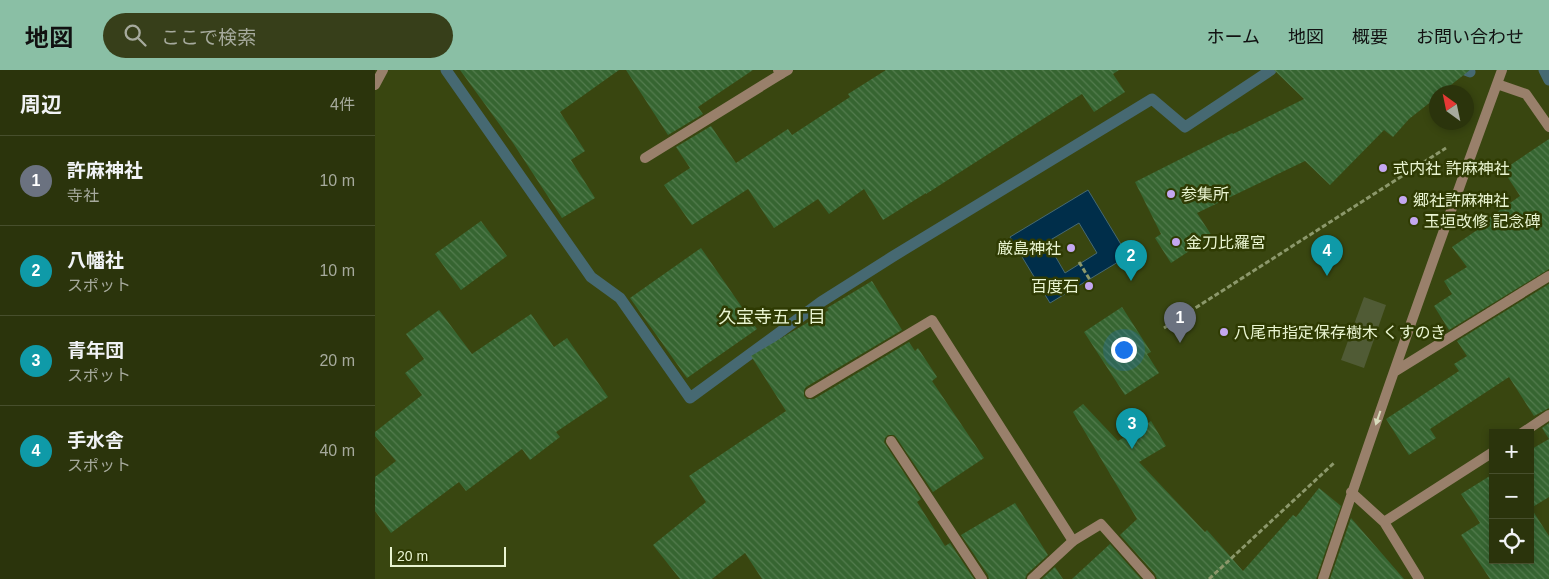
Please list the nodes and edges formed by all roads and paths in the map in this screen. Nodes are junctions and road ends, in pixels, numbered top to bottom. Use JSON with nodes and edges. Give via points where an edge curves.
{"nodes":[{"id":1,"x":383,"y":70,"type":"edge"},
{"id":2,"x":1502,"y":70,"type":"edge"},
{"id":3,"x":783,"y":71,"type":"edge"},
{"id":4,"x":1497,"y":84,"type":"junction"},
{"id":5,"x":375,"y":85,"type":"edge"},
{"id":6,"x":1483,"y":125,"type":"junction"},
{"id":7,"x":1549,"y":127,"type":"edge"},
{"id":8,"x":645,"y":158,"type":"dead end"},
{"id":9,"x":1079,"y":262,"type":"dead end"},
{"id":10,"x":1549,"y":276,"type":"edge"},
{"id":11,"x":1090,"y":280,"type":"dead end"},
{"id":12,"x":1164,"y":328,"type":"dead end"},
{"id":13,"x":1393,"y":372,"type":"junction"},
{"id":14,"x":810,"y":393,"type":"dead end"},
{"id":15,"x":1549,"y":415,"type":"edge"},
{"id":16,"x":1528,"y":429,"type":"edge"},
{"id":17,"x":1370,"y":440,"type":"junction"},
{"id":18,"x":891,"y":441,"type":"dead end"},
{"id":19,"x":1489,"y":455,"type":"edge"},
{"id":20,"x":1351,"y":492,"type":"junction"},
{"id":21,"x":1384,"y":522,"type":"junction"},
{"id":22,"x":1073,"y":541,"type":"junction"},
{"id":23,"x":982,"y":579,"type":"edge"},
{"id":24,"x":1032,"y":579,"type":"edge"},
{"id":25,"x":1150,"y":579,"type":"edge"},
{"id":26,"x":1209,"y":579,"type":"edge"},
{"id":27,"x":1323,"y":579,"type":"edge"},
{"id":28,"x":1419,"y":579,"type":"edge"}],
"edges":[{"from":1,"to":5,"type":"street"},
{"from":2,"to":4,"type":"street"},
{"from":3,"to":8,"type":"street"},
{"from":4,"to":6,"type":"street"},
{"from":4,"to":7,"type":"street","via":[[1527,94]]},
{"from":6,"to":12,"type":"path"},
{"from":6,"to":13,"type":"street"},
{"from":9,"to":11,"type":"path"},
{"from":10,"to":13,"type":"street"},
{"from":13,"to":17,"type":"street","one_way":true},
{"from":14,"to":22,"type":"street","via":[[933,320]]},
{"from":15,"to":16,"type":"street"},
{"from":17,"to":20,"type":"street"},
{"from":17,"to":26,"type":"path","via":[[1354,444]]},
{"from":18,"to":23,"type":"street"},
{"from":19,"to":21,"type":"street"},
{"from":20,"to":21,"type":"street"},
{"from":20,"to":27,"type":"street"},
{"from":21,"to":28,"type":"street"},
{"from":22,"to":24,"type":"street"},
{"from":22,"to":25,"type":"street","via":[[1101,524]]}]}
